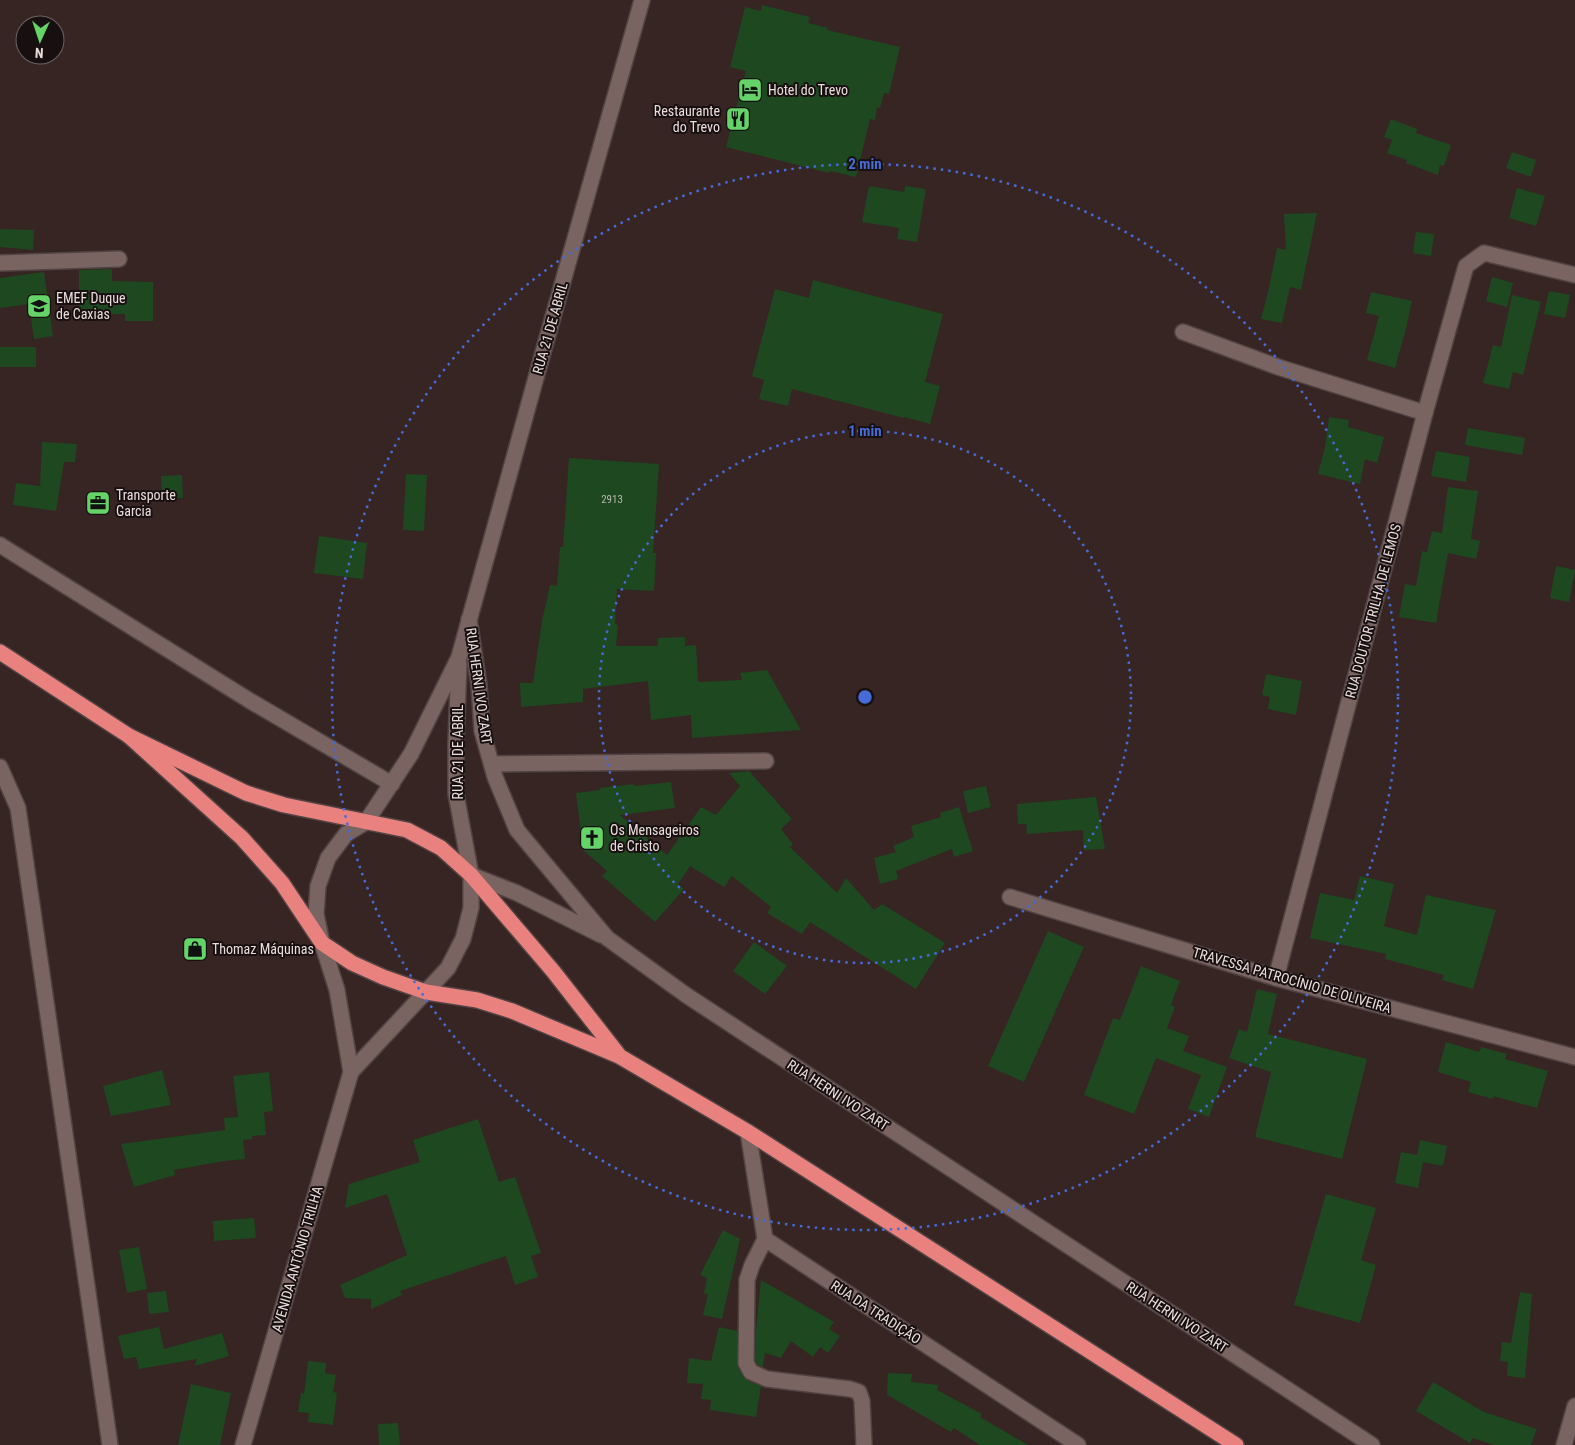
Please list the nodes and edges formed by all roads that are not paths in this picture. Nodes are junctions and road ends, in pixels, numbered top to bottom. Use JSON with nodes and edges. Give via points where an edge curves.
{"nodes":[{"id":1,"x":642,"y":0,"type":"edge"},
{"id":2,"x":119,"y":259,"type":"dead end"},
{"id":3,"x":0,"y":263,"type":"edge"},
{"id":4,"x":1575,"y":275,"type":"edge"},
{"id":5,"x":1184,"y":332,"type":"dead end"},
{"id":6,"x":1425,"y":413,"type":"junction"},
{"id":7,"x":0,"y":545,"type":"edge"},
{"id":8,"x":469,"y":619,"type":"junction"},
{"id":9,"x":0,"y":652,"type":"edge"},
{"id":10,"x":459,"y":657,"type":"junction"},
{"id":11,"x":129,"y":736,"type":"junction"},
{"id":12,"x":766,"y":761,"type":"dead end"},
{"id":13,"x":492,"y":764,"type":"junction"},
{"id":14,"x":0,"y":767,"type":"edge"},
{"id":15,"x":392,"y":784,"type":"junction"},
{"id":16,"x":366,"y":822,"type":"junction"},
{"id":17,"x":470,"y":875,"type":"junction"},
{"id":18,"x":1010,"y":897,"type":"dead end"},
{"id":19,"x":607,"y":938,"type":"junction"},
{"id":20,"x":322,"y":943,"type":"junction"},
{"id":21,"x":1276,"y":978,"type":"junction"},
{"id":22,"x":426,"y":992,"type":"junction"},
{"id":23,"x":619,"y":1056,"type":"junction"},
{"id":24,"x":1575,"y":1057,"type":"edge"},
{"id":25,"x":351,"y":1072,"type":"junction"},
{"id":26,"x":748,"y":1132,"type":"junction"},
{"id":27,"x":765,"y":1239,"type":"junction"},
{"id":28,"x":1575,"y":1406,"type":"edge"},
{"id":29,"x":110,"y":1445,"type":"edge"},
{"id":30,"x":243,"y":1445,"type":"edge"},
{"id":31,"x":864,"y":1445,"type":"edge"},
{"id":32,"x":1078,"y":1445,"type":"edge"},
{"id":33,"x":1236,"y":1445,"type":"edge"},
{"id":34,"x":1372,"y":1445,"type":"edge"},
{"id":35,"x":1564,"y":1445,"type":"edge"}],
"edges":[{"from":1,"to":8,"type":"street","name":"RUA 21 DE ABRIL"},
{"from":2,"to":3,"type":"street"},
{"from":4,"to":6,"type":"street","name":"RUA DOUTOR TRILHA DE LEMOS","via":[[1484,252],[1466,266]]},
{"from":5,"to":6,"type":"street","via":[[1278,367]]},
{"from":6,"to":21,"type":"street","name":"RUA DOUTOR TRILHA DE LEMOS"},
{"from":7,"to":15,"type":"street","via":[[252,702]]},
{"from":8,"to":10,"type":"street","name":"RUA 21 DE ABRIL"},
{"from":8,"to":13,"type":"street","name":"RUA HERNI IVO ZART","via":[[482,731]]},
{"from":9,"to":11,"type":"highway"},
{"from":10,"to":15,"type":"street","name":"RUA 21 DE ABRIL","via":[[411,754]]},
{"from":10,"to":17,"type":"street","name":"RUA 21 DE ABRIL","via":[[456,794]]},
{"from":11,"to":16,"type":"highway","via":[[246,793],[284,805]]},
{"from":11,"to":20,"type":"highway","via":[[242,838],[282,883]]},
{"from":12,"to":13,"type":"street"},
{"from":13,"to":19,"type":"street","name":"RUA HERNI IVO ZART","via":[[516,830]]},
{"from":14,"to":29,"type":"street","via":[[18,808]]},
{"from":15,"to":16,"type":"street","name":"RUA 21 DE ABRIL"},
{"from":16,"to":17,"type":"highway","via":[[407,830],[441,848]]},
{"from":16,"to":20,"type":"street","via":[[346,834],[328,858],[318,886],[316,914]]},
{"from":17,"to":19,"type":"street","via":[[517,893]]},
{"from":17,"to":22,"type":"street","via":[[471,908],[463,939],[448,968]]},
{"from":17,"to":23,"type":"highway"},
{"from":18,"to":21,"type":"street","name":"TRAVESSA PATROCÍNIO DE OLIVEIRA"},
{"from":19,"to":34,"type":"street","name":"RUA HERNI IVO ZART","via":[[694,1000]]},
{"from":20,"to":22,"type":"highway","via":[[352,963]]},
{"from":20,"to":25,"type":"street","name":"AVENIDA ANTÔNIO TRILHA","via":[[337,990]]},
{"from":21,"to":24,"type":"street","name":"TRAVESSA PATROCÍNIO DE OLIVEIRA"},
{"from":22,"to":23,"type":"highway","via":[[477,1000],[512,1011]]},
{"from":22,"to":25,"type":"street","name":"AVENIDA ANTÔNIO TRILHA"},
{"from":23,"to":26,"type":"highway"},
{"from":25,"to":30,"type":"street","name":"AVENIDA ANTÔNIO TRILHA"},
{"from":26,"to":27,"type":"street"},
{"from":26,"to":33,"type":"highway"},
{"from":27,"to":31,"type":"street","via":[[747,1280],[746,1363],[751,1372],[767,1379],[859,1392]]},
{"from":27,"to":32,"type":"street","name":"RUA DA TRADIÇÃO"},
{"from":28,"to":35,"type":"street"}]}
